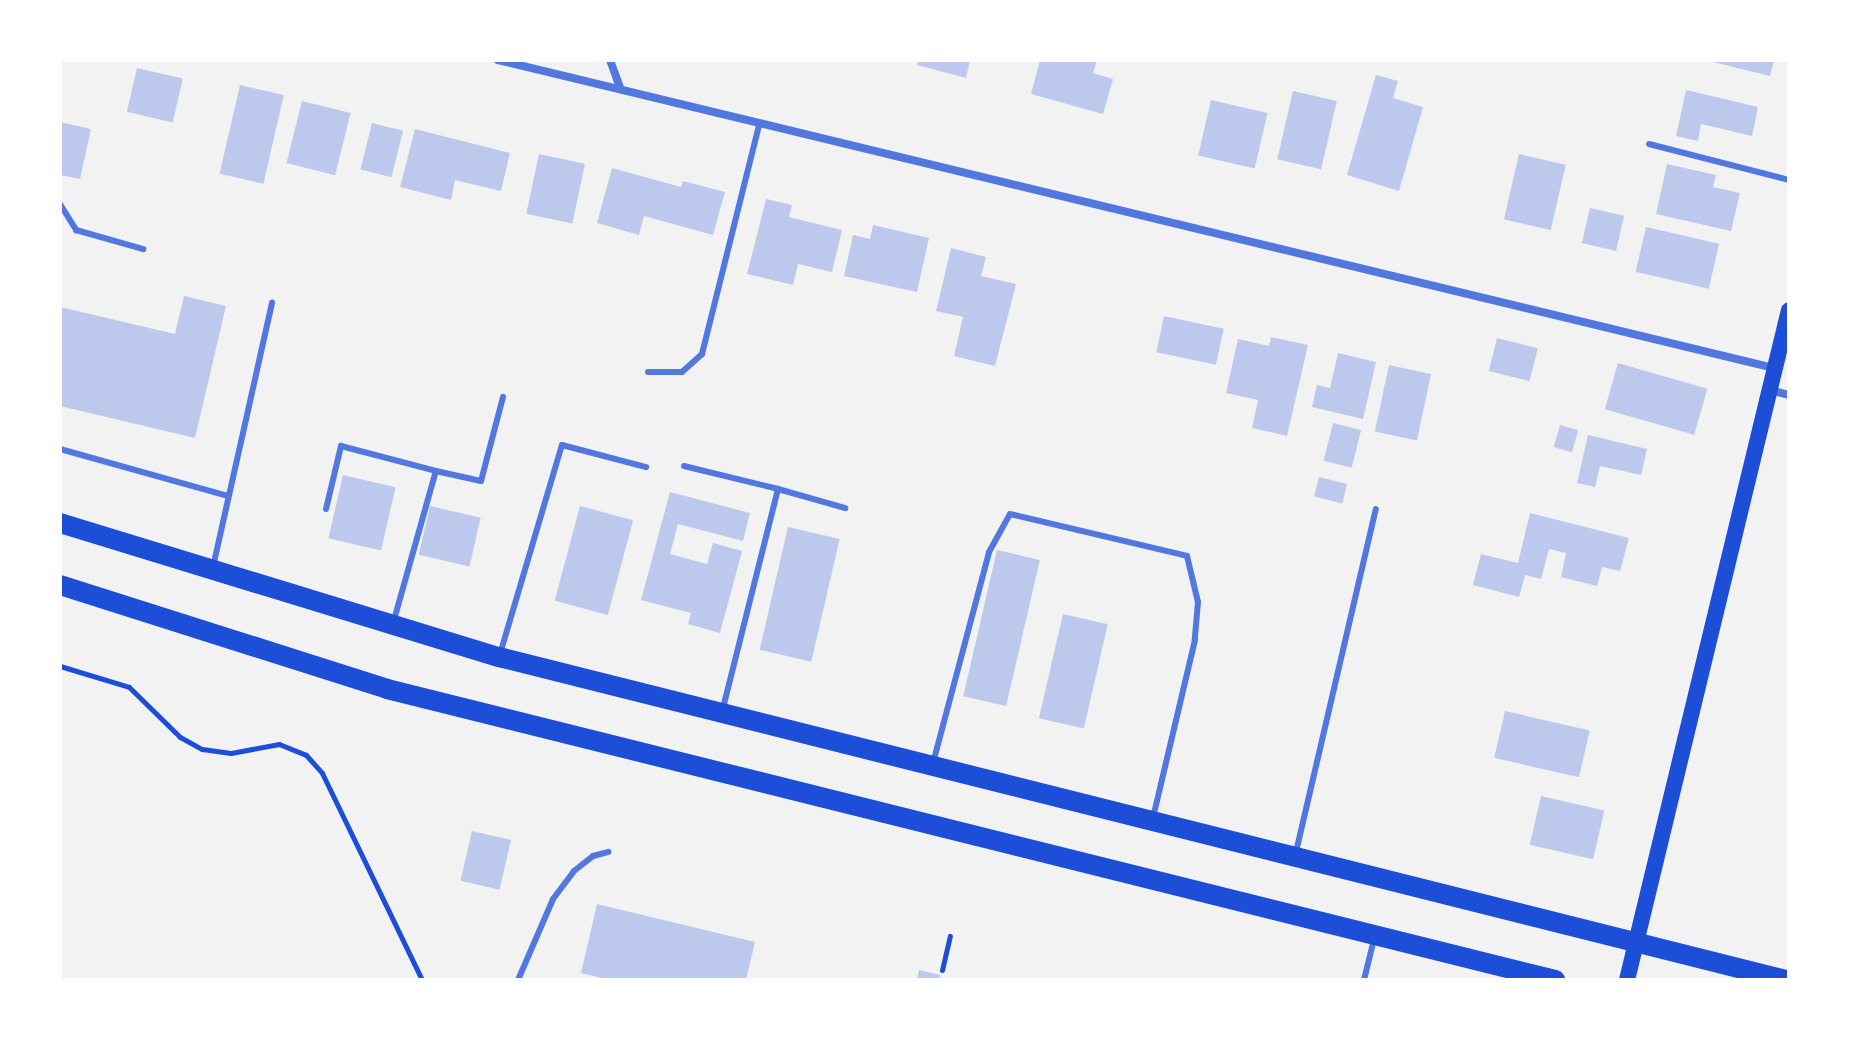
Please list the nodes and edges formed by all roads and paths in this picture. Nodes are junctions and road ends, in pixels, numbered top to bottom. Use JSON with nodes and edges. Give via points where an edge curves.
{"nodes":[{"id":1,"x":498,"y":60,"type":"edge"},
{"id":2,"x":610,"y":60,"type":"edge"},
{"id":3,"x":620,"y":88,"type":"junction"},
{"id":4,"x":760,"y":122,"type":"junction"},
{"id":5,"x":1649,"y":144,"type":"dead end"},
{"id":6,"x":1789,"y":180,"type":"edge"},
{"id":7,"x":60,"y":204,"type":"edge"},
{"id":8,"x":143,"y":249,"type":"dead end"},
{"id":9,"x":272,"y":302,"type":"dead end"},
{"id":10,"x":1789,"y":310,"type":"edge"},
{"id":11,"x":1774,"y":368,"type":"junction"},
{"id":12,"x":648,"y":372,"type":"dead end"},
{"id":13,"x":1769,"y":390,"type":"junction"},
{"id":14,"x":1789,"y":395,"type":"edge"},
{"id":15,"x":503,"y":397,"type":"dead end"},
{"id":16,"x":60,"y":449,"type":"edge"},
{"id":17,"x":684,"y":466,"type":"dead end"},
{"id":18,"x":646,"y":467,"type":"dead end"},
{"id":19,"x":436,"y":471,"type":"junction"},
{"id":20,"x":778,"y":489,"type":"junction"},
{"id":21,"x":228,"y":496,"type":"junction"},
{"id":22,"x":845,"y":508,"type":"dead end"},
{"id":23,"x":326,"y":509,"type":"dead end"},
{"id":24,"x":1376,"y":509,"type":"dead end"},
{"id":25,"x":60,"y":523,"type":"edge"},
{"id":26,"x":212,"y":570,"type":"junction"},
{"id":27,"x":60,"y":585,"type":"edge"},
{"id":28,"x":392,"y":627,"type":"junction"},
{"id":29,"x":499,"y":657,"type":"junction"},
{"id":30,"x":60,"y":666,"type":"edge"},
{"id":31,"x":722,"y":711,"type":"junction"},
{"id":32,"x":933,"y":763,"type":"junction"},
{"id":33,"x":1152,"y":820,"type":"junction"},
{"id":34,"x":608,"y":852,"type":"dead end"},
{"id":35,"x":1295,"y":858,"type":"junction"},
{"id":36,"x":1374,"y":935,"type":"junction"},
{"id":37,"x":950,"y":936,"type":"dead end"},
{"id":38,"x":1636,"y":944,"type":"junction"},
{"id":39,"x":942,"y":970,"type":"dead end"},
{"id":40,"x":422,"y":980,"type":"edge"},
{"id":41,"x":518,"y":980,"type":"edge"},
{"id":42,"x":1364,"y":980,"type":"edge"},
{"id":43,"x":1555,"y":980,"type":"edge"},
{"id":44,"x":1627,"y":980,"type":"edge"},
{"id":45,"x":1786,"y":980,"type":"edge"}],
"edges":[{"from":1,"to":3,"type":"street"},
{"from":2,"to":3,"type":"street"},
{"from":3,"to":4,"type":"street"},
{"from":4,"to":11,"type":"street"},
{"from":4,"to":12,"type":"lane","via":[[702,354],[682,372]]},
{"from":5,"to":6,"type":"lane"},
{"from":7,"to":8,"type":"lane","via":[[76,230]]},
{"from":9,"to":21,"type":"lane"},
{"from":10,"to":11,"type":"main road"},
{"from":11,"to":13,"type":"main road"},
{"from":13,"to":14,"type":"street"},
{"from":13,"to":38,"type":"main road"},
{"from":15,"to":19,"type":"lane","via":[[481,481]]},
{"from":16,"to":21,"type":"lane"},
{"from":17,"to":20,"type":"lane"},
{"from":18,"to":29,"type":"lane","via":[[562,445]]},
{"from":19,"to":23,"type":"lane","via":[[341,446]]},
{"from":19,"to":28,"type":"lane"},
{"from":20,"to":22,"type":"lane"},
{"from":20,"to":31,"type":"lane"},
{"from":21,"to":26,"type":"lane"},
{"from":24,"to":35,"type":"lane"},
{"from":25,"to":26,"type":"main road"},
{"from":26,"to":28,"type":"main road"},
{"from":27,"to":36,"type":"main road","via":[[387,689]]},
{"from":28,"to":29,"type":"main road"},
{"from":29,"to":31,"type":"main road"},
{"from":30,"to":40,"type":"path","via":[[129,687],[180,737],[202,749],[231,753],[279,744],[306,755],[322,773]]},
{"from":31,"to":32,"type":"main road"},
{"from":32,"to":33,"type":"main road"},
{"from":32,"to":33,"type":"lane","via":[[989,552],[1010,514],[1187,556],[1198,602],[1195,640]]},
{"from":33,"to":35,"type":"main road"},
{"from":34,"to":41,"type":"lane","via":[[574,871],[553,899]]},
{"from":35,"to":38,"type":"main road"},
{"from":36,"to":42,"type":"lane"},
{"from":36,"to":43,"type":"main road"},
{"from":37,"to":39,"type":"path"},
{"from":38,"to":44,"type":"main road"},
{"from":38,"to":45,"type":"main road"}]}
